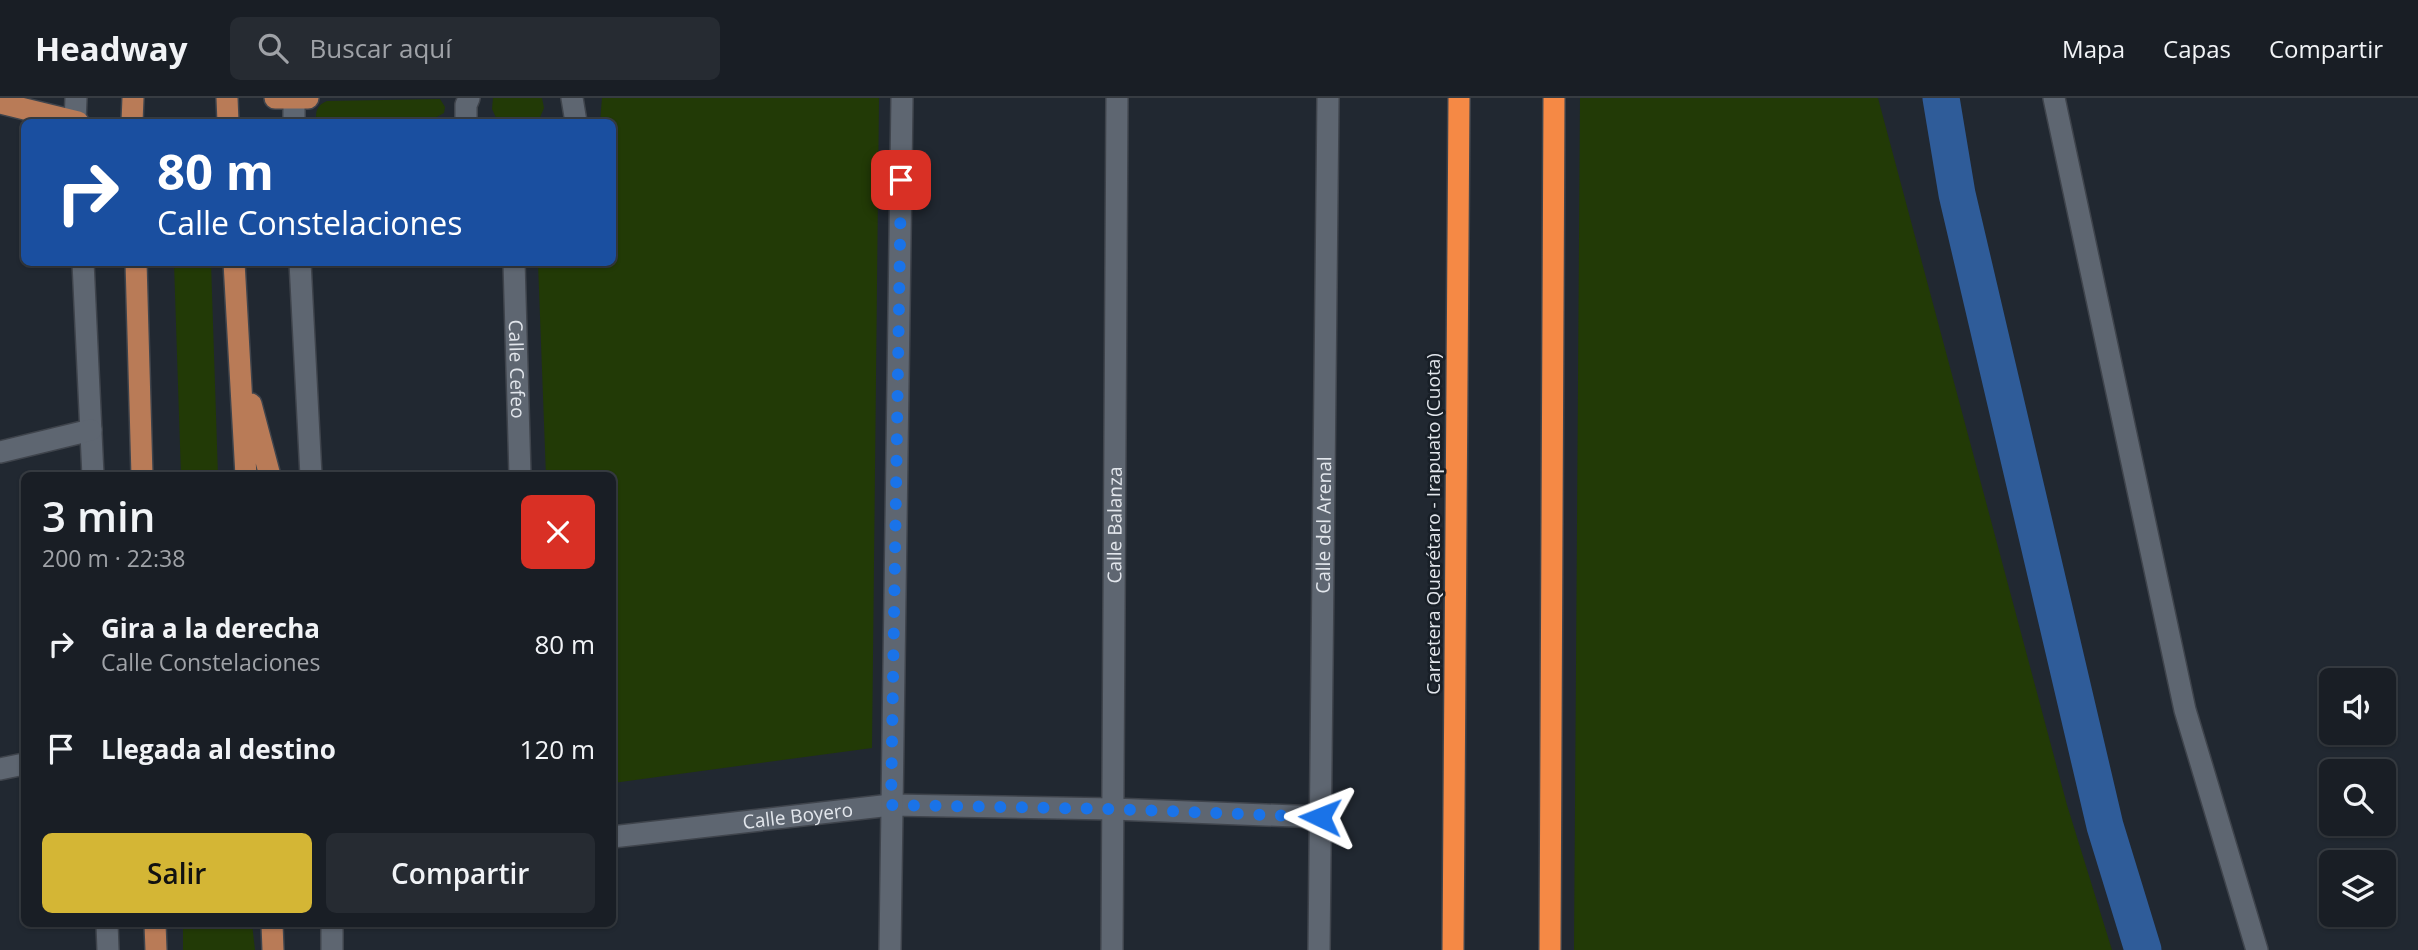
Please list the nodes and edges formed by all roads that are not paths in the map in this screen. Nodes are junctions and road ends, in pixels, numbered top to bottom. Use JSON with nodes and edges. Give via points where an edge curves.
{"nodes":[{"id":1,"x":76,"y":98,"type":"edge"},
{"id":2,"x":133,"y":98,"type":"edge"},
{"id":3,"x":227,"y":98,"type":"edge"},
{"id":4,"x":275,"y":98,"type":"edge"},
{"id":5,"x":294,"y":98,"type":"edge"},
{"id":6,"x":308,"y":98,"type":"edge"},
{"id":7,"x":469,"y":98,"type":"edge"},
{"id":8,"x":572,"y":98,"type":"edge"},
{"id":9,"x":902,"y":98,"type":"edge"},
{"id":10,"x":1116,"y":98,"type":"edge"},
{"id":11,"x":1328,"y":98,"type":"edge"},
{"id":12,"x":1459,"y":98,"type":"edge"},
{"id":13,"x":1554,"y":98,"type":"edge"},
{"id":14,"x":2054,"y":98,"type":"edge"},
{"id":15,"x":0,"y":103,"type":"edge"},
{"id":16,"x":64,"y":119,"type":"edge"},
{"id":17,"x":76,"y":119,"type":"edge"},
{"id":18,"x":132,"y":119,"type":"edge"},
{"id":19,"x":228,"y":119,"type":"edge"},
{"id":20,"x":294,"y":119,"type":"edge"},
{"id":21,"x":466,"y":119,"type":"edge"},
{"id":22,"x":576,"y":119,"type":"edge"},
{"id":23,"x":83,"y":266,"type":"edge"},
{"id":24,"x":136,"y":266,"type":"edge"},
{"id":25,"x":234,"y":266,"type":"edge"},
{"id":26,"x":300,"y":266,"type":"edge"},
{"id":27,"x":514,"y":266,"type":"edge"},
{"id":28,"x":239,"y":357,"type":"junction"},
{"id":29,"x":92,"y":430,"type":"junction"},
{"id":30,"x":0,"y":452,"type":"edge"},
{"id":31,"x":93,"y":472,"type":"edge"},
{"id":32,"x":142,"y":472,"type":"edge"},
{"id":33,"x":246,"y":472,"type":"edge"},
{"id":34,"x":269,"y":472,"type":"edge"},
{"id":35,"x":311,"y":472,"type":"edge"},
{"id":36,"x":520,"y":472,"type":"edge"},
{"id":37,"x":21,"y":765,"type":"edge"},
{"id":38,"x":0,"y":769,"type":"edge"},
{"id":39,"x":891,"y":805,"type":"junction"},
{"id":40,"x":1113,"y":809,"type":"junction"},
{"id":41,"x":1320,"y":817,"type":"junction"},
{"id":42,"x":616,"y":837,"type":"edge"},
{"id":43,"x":107,"y":927,"type":"edge"},
{"id":44,"x":155,"y":927,"type":"edge"},
{"id":45,"x":272,"y":927,"type":"edge"},
{"id":46,"x":332,"y":927,"type":"edge"},
{"id":47,"x":108,"y":950,"type":"edge"},
{"id":48,"x":156,"y":950,"type":"edge"},
{"id":49,"x":273,"y":950,"type":"edge"},
{"id":50,"x":332,"y":950,"type":"edge"},
{"id":51,"x":890,"y":950,"type":"edge"},
{"id":52,"x":1112,"y":950,"type":"edge"},
{"id":53,"x":1319,"y":950,"type":"edge"},
{"id":54,"x":1453,"y":950,"type":"edge"},
{"id":55,"x":1549,"y":950,"type":"edge"},
{"id":56,"x":2258,"y":950,"type":"edge"}],
"edges":[{"from":1,"to":17,"type":"street"},
{"from":2,"to":18,"type":"main road"},
{"from":3,"to":19,"type":"main road"},
{"from":4,"to":5,"type":"main road"},
{"from":5,"to":6,"type":"main road"},
{"from":5,"to":20,"type":"street"},
{"from":7,"to":21,"type":"street"},
{"from":8,"to":22,"type":"street"},
{"from":9,"to":39,"type":"street"},
{"from":10,"to":40,"type":"street","name":"Calle Balanza"},
{"from":11,"to":41,"type":"street","name":"Calle del Arenal"},
{"from":12,"to":54,"type":"highway","name":"Carretera Querétaro - Irapuato (Cuota)"},
{"from":13,"to":55,"type":"highway"},
{"from":14,"to":56,"type":"street","via":[[2185,710]]},
{"from":15,"to":16,"type":"main road"},
{"from":23,"to":29,"type":"street"},
{"from":24,"to":32,"type":"main road"},
{"from":25,"to":28,"type":"main road"},
{"from":26,"to":35,"type":"street"},
{"from":27,"to":36,"type":"street","name":"Calle Cefeo"},
{"from":28,"to":33,"type":"main road"},
{"from":28,"to":34,"type":"main road"},
{"from":29,"to":30,"type":"street"},
{"from":29,"to":31,"type":"street"},
{"from":37,"to":38,"type":"street"},
{"from":39,"to":40,"type":"street","name":"Calle Boyero"},
{"from":39,"to":42,"type":"street","name":"Calle Boyero"},
{"from":39,"to":51,"type":"street"},
{"from":40,"to":41,"type":"street","name":"Calle Boyero"},
{"from":40,"to":52,"type":"street","name":"Calle Balanza"},
{"from":41,"to":53,"type":"street","name":"Calle del Arenal"},
{"from":43,"to":47,"type":"street"},
{"from":44,"to":48,"type":"main road"},
{"from":45,"to":49,"type":"main road"},
{"from":46,"to":50,"type":"street"}]}
